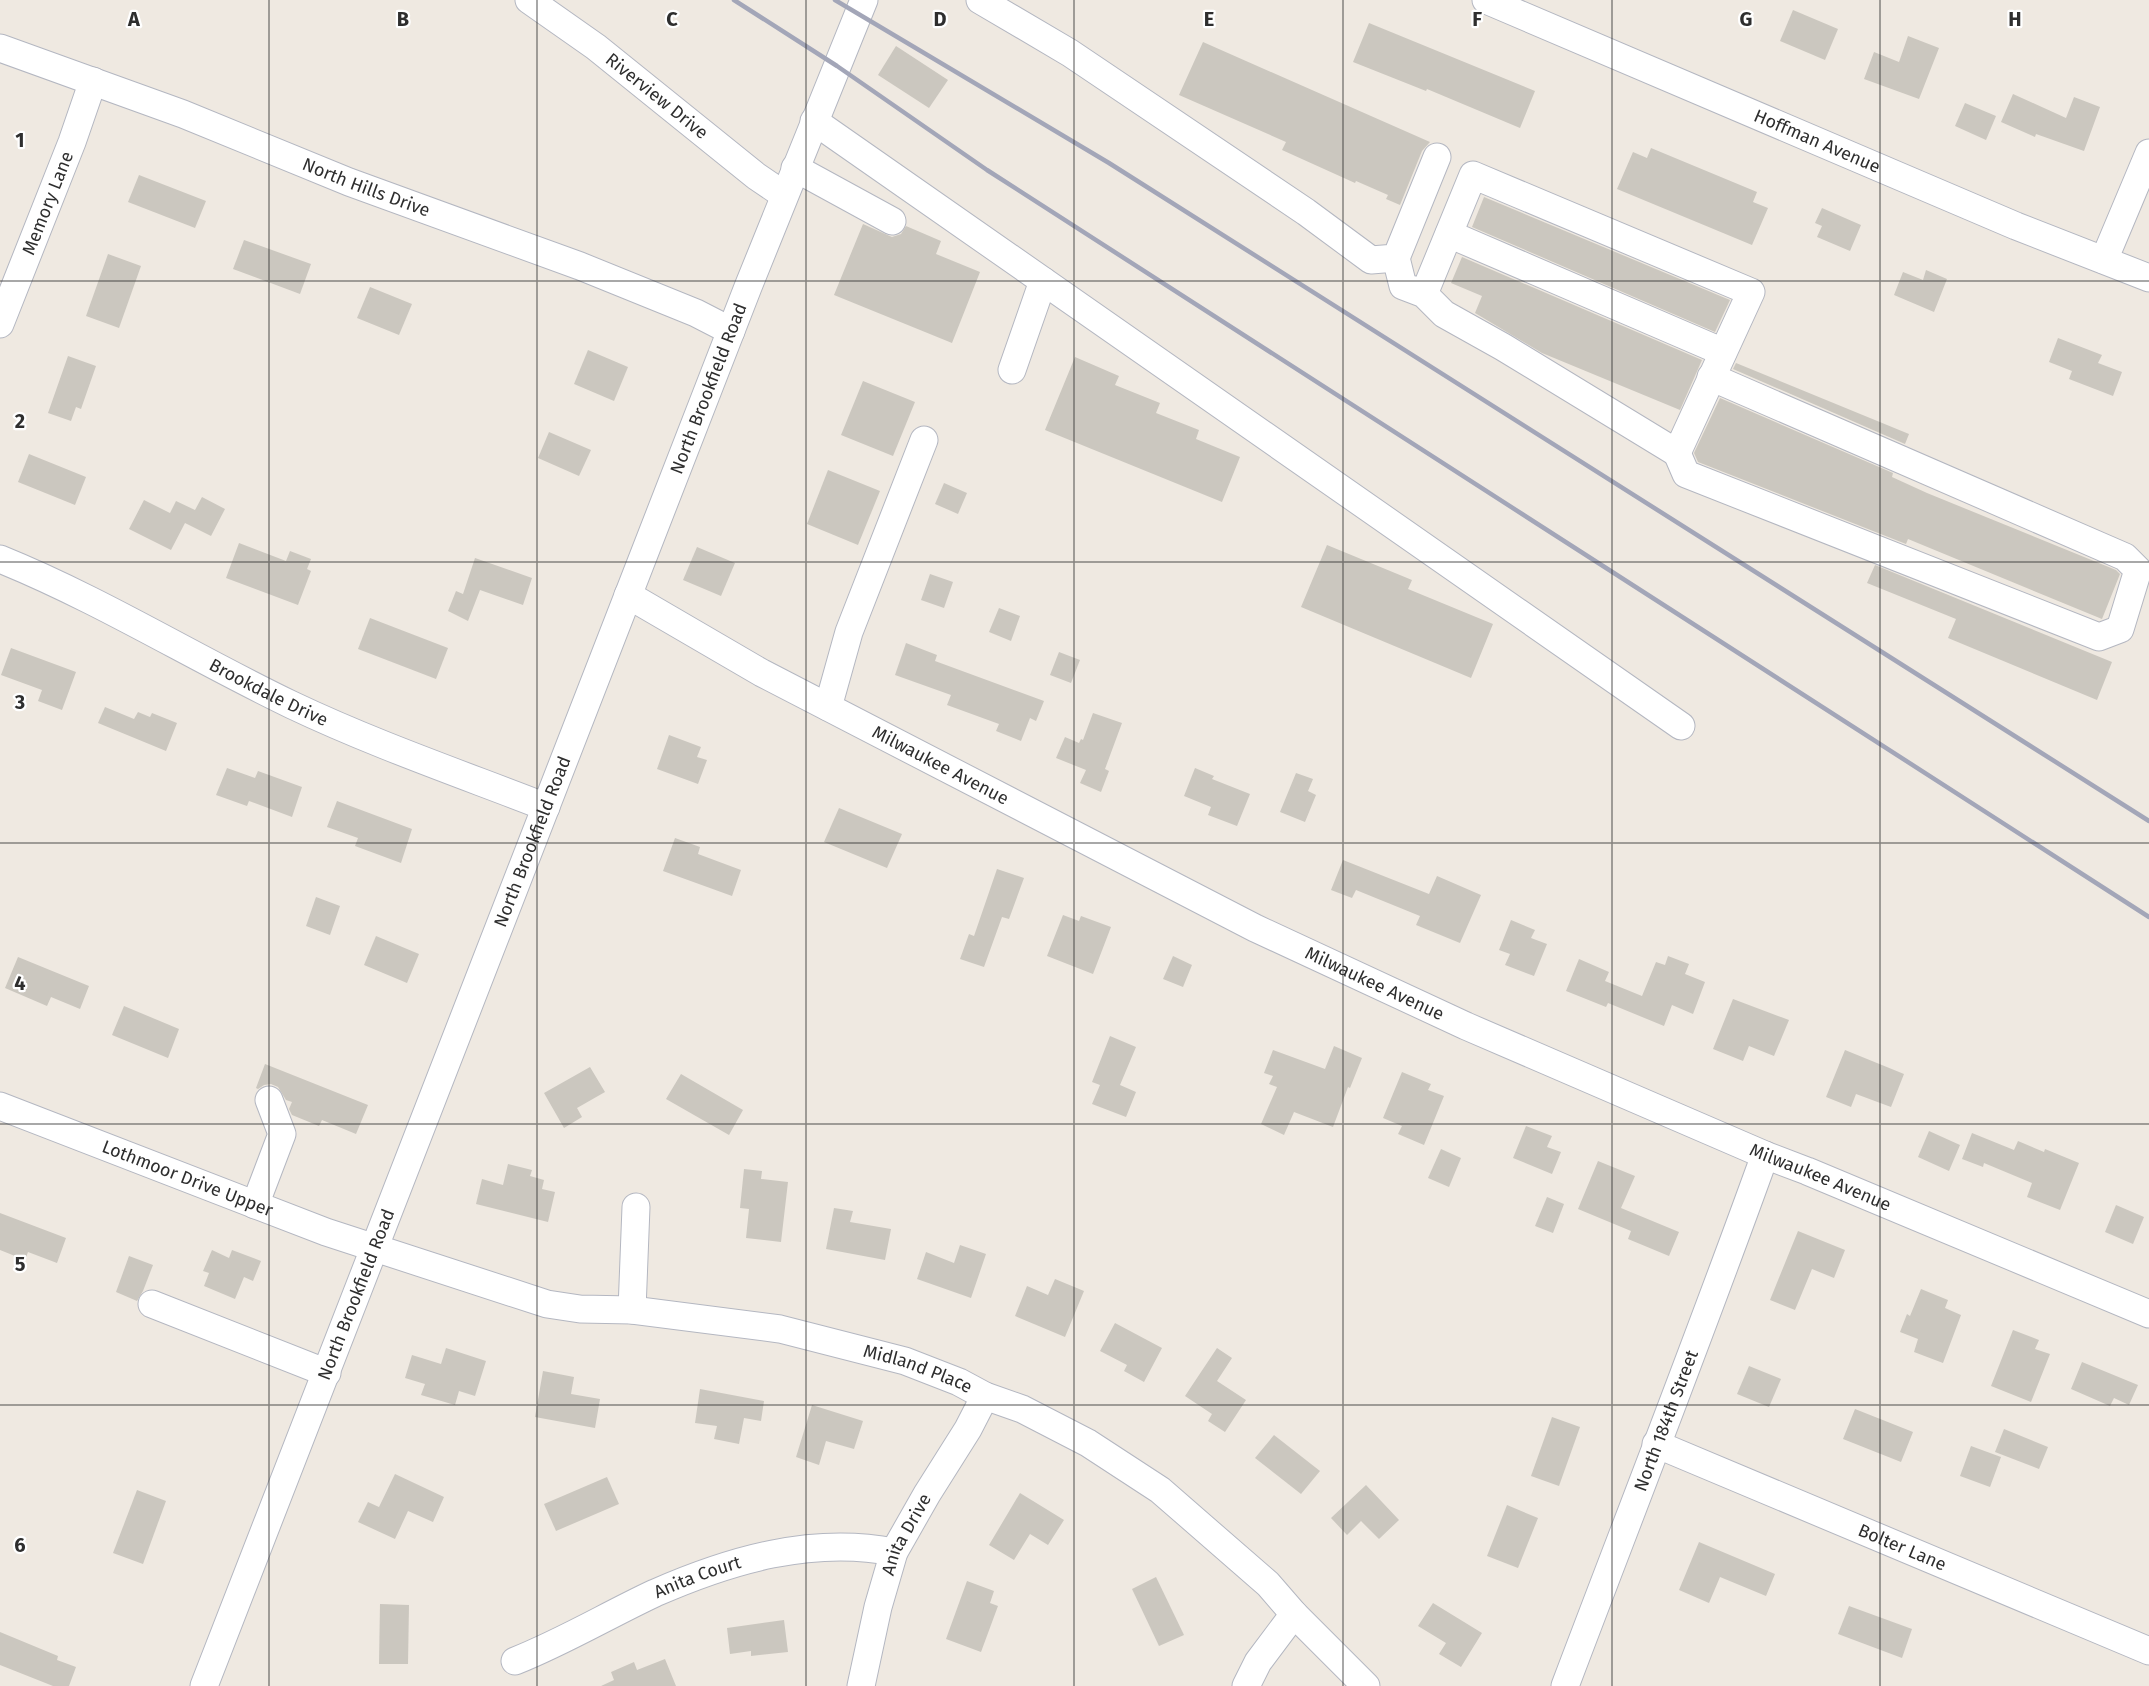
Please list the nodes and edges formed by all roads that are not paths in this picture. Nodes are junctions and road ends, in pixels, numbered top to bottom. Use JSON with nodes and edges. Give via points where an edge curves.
{"nodes":[{"id":1,"x":529,"y":0,"type":"edge"},
{"id":2,"x":864,"y":0,"type":"edge"},
{"id":3,"x":980,"y":0,"type":"edge"},
{"id":4,"x":1486,"y":0,"type":"edge"},
{"id":5,"x":0,"y":48,"type":"edge"},
{"id":6,"x":93,"y":81,"type":"junction"},
{"id":7,"x":814,"y":121,"type":"junction"},
{"id":8,"x":2149,"y":153,"type":"edge"},
{"id":9,"x":1437,"y":157,"type":"dead end"},
{"id":10,"x":795,"y":168,"type":"junction"},
{"id":11,"x":784,"y":195,"type":"junction"},
{"id":12,"x":892,"y":221,"type":"dead end"},
{"id":13,"x":1449,"y":234,"type":"junction"},
{"id":14,"x":1396,"y":258,"type":"junction"},
{"id":15,"x":2104,"y":260,"type":"junction"},
{"id":16,"x":2149,"y":278,"type":"edge"},
{"id":17,"x":1043,"y":281,"type":"junction"},
{"id":18,"x":1424,"y":294,"type":"junction"},
{"id":19,"x":0,"y":324,"type":"edge"},
{"id":20,"x":731,"y":331,"type":"junction"},
{"id":21,"x":1723,"y":352,"type":"junction"},
{"id":22,"x":1012,"y":370,"type":"dead end"},
{"id":23,"x":1711,"y":377,"type":"junction"},
{"id":24,"x":924,"y":440,"type":"dead end"},
{"id":25,"x":1677,"y":453,"type":"junction"},
{"id":26,"x":0,"y":559,"type":"edge"},
{"id":27,"x":628,"y":595,"type":"junction"},
{"id":28,"x":828,"y":707,"type":"junction"},
{"id":29,"x":1681,"y":726,"type":"dead end"},
{"id":30,"x":546,"y":807,"type":"junction"},
{"id":31,"x":269,"y":1100,"type":"dead end"},
{"id":32,"x":0,"y":1106,"type":"edge"},
{"id":33,"x":1765,"y":1155,"type":"junction"},
{"id":34,"x":255,"y":1205,"type":"junction"},
{"id":35,"x":636,"y":1207,"type":"dead end"},
{"id":36,"x":376,"y":1247,"type":"junction"},
{"id":37,"x":152,"y":1304,"type":"dead end"},
{"id":38,"x":632,"y":1310,"type":"junction"},
{"id":39,"x":2149,"y":1314,"type":"edge"},
{"id":40,"x":327,"y":1373,"type":"junction"},
{"id":41,"x":985,"y":1396,"type":"junction"},
{"id":42,"x":1656,"y":1444,"type":"junction"},
{"id":43,"x":894,"y":1552,"type":"junction"},
{"id":44,"x":1294,"y":1614,"type":"junction"},
{"id":45,"x":2149,"y":1651,"type":"edge"},
{"id":46,"x":515,"y":1661,"type":"dead end"},
{"id":47,"x":204,"y":1686,"type":"edge"},
{"id":48,"x":861,"y":1686,"type":"edge"},
{"id":49,"x":1246,"y":1686,"type":"edge"},
{"id":50,"x":1366,"y":1686,"type":"edge"},
{"id":51,"x":1565,"y":1686,"type":"edge"}],
"edges":[{"from":1,"to":11,"type":"street","name":"Riverview Drive","via":[[596,47]]},
{"from":2,"to":7,"type":"street","name":"North Brookfield Road"},
{"from":3,"to":14,"type":"street","via":[[1070,53],[1371,260]]},
{"from":4,"to":15,"type":"street","name":"Hoffman Avenue"},
{"from":5,"to":6,"type":"street","name":"North Hills Drive"},
{"from":6,"to":19,"type":"street","name":"Memory Lane"},
{"from":6,"to":20,"type":"street","name":"North Hills Drive","via":[[349,182],[572,263]]},
{"from":7,"to":10,"type":"street","name":"North Brookfield Road"},
{"from":7,"to":17,"type":"street"},
{"from":8,"to":15,"type":"street"},
{"from":9,"to":14,"type":"street"},
{"from":10,"to":11,"type":"street","name":"North Brookfield Road"},
{"from":10,"to":12,"type":"street"},
{"from":11,"to":20,"type":"street","name":"North Brookfield Road"},
{"from":13,"to":18,"type":"street"},
{"from":13,"to":21,"type":"street"},
{"from":13,"to":21,"type":"street","via":[[1473,175],[1751,292]]},
{"from":14,"to":18,"type":"street","via":[[1403,286]]},
{"from":15,"to":16,"type":"street","name":"Hoffman Avenue"},
{"from":17,"to":22,"type":"street"},
{"from":17,"to":29,"type":"street"},
{"from":18,"to":25,"type":"street","via":[[1444,314]]},
{"from":20,"to":27,"type":"street","name":"North Brookfield Road"},
{"from":21,"to":23,"type":"street"},
{"from":23,"to":25,"type":"street"},
{"from":23,"to":25,"type":"street","via":[[2125,557],[2138,570],[2120,629],[2099,637],[1686,474]]},
{"from":24,"to":28,"type":"street","via":[[849,632]]},
{"from":26,"to":30,"type":"street","name":"Brookdale Drive","via":[[102,604],[294,706]]},
{"from":27,"to":28,"type":"street","name":"Milwaukee Avenue"},
{"from":27,"to":30,"type":"street","name":"North Brookfield Road"},
{"from":28,"to":33,"type":"street","name":"Milwaukee Avenue","via":[[1255,928],[1466,1026]]},
{"from":30,"to":36,"type":"street","name":"North Brookfield Road"},
{"from":31,"to":34,"type":"street","via":[[282,1134]]},
{"from":32,"to":34,"type":"street","name":"Lothmoor Drive Upper"},
{"from":33,"to":39,"type":"street","name":"Milwaukee Avenue"},
{"from":33,"to":42,"type":"street","name":"North 184th Street"},
{"from":34,"to":36,"type":"street","name":"Lothmoor Drive Upper"},
{"from":35,"to":38,"type":"street"},
{"from":36,"to":38,"type":"street","name":"Midland Place","via":[[548,1304]]},
{"from":36,"to":40,"type":"street","name":"North Brookfield Road"},
{"from":37,"to":40,"type":"street"},
{"from":38,"to":41,"type":"street","name":"Midland Place","via":[[780,1329],[905,1361]]},
{"from":40,"to":47,"type":"street","name":"North Brookfield Road"},
{"from":41,"to":43,"type":"street","name":"Anita Drive"},
{"from":41,"to":44,"type":"street","name":"Midland Place","via":[[1022,1409],[1088,1443],[1160,1490],[1268,1584]]},
{"from":42,"to":45,"type":"street","name":"Bolter Lane"},
{"from":42,"to":51,"type":"street","name":"North 184th Street"},
{"from":43,"to":46,"type":"street","name":"Anita Court","via":[[863,1546],[819,1548],[776,1552],[735,1562],[656,1593]]},
{"from":43,"to":48,"type":"street","name":"Anita Drive"},
{"from":44,"to":49,"type":"street","via":[[1258,1662]]},
{"from":44,"to":50,"type":"street","name":"Midland Place"}]}
